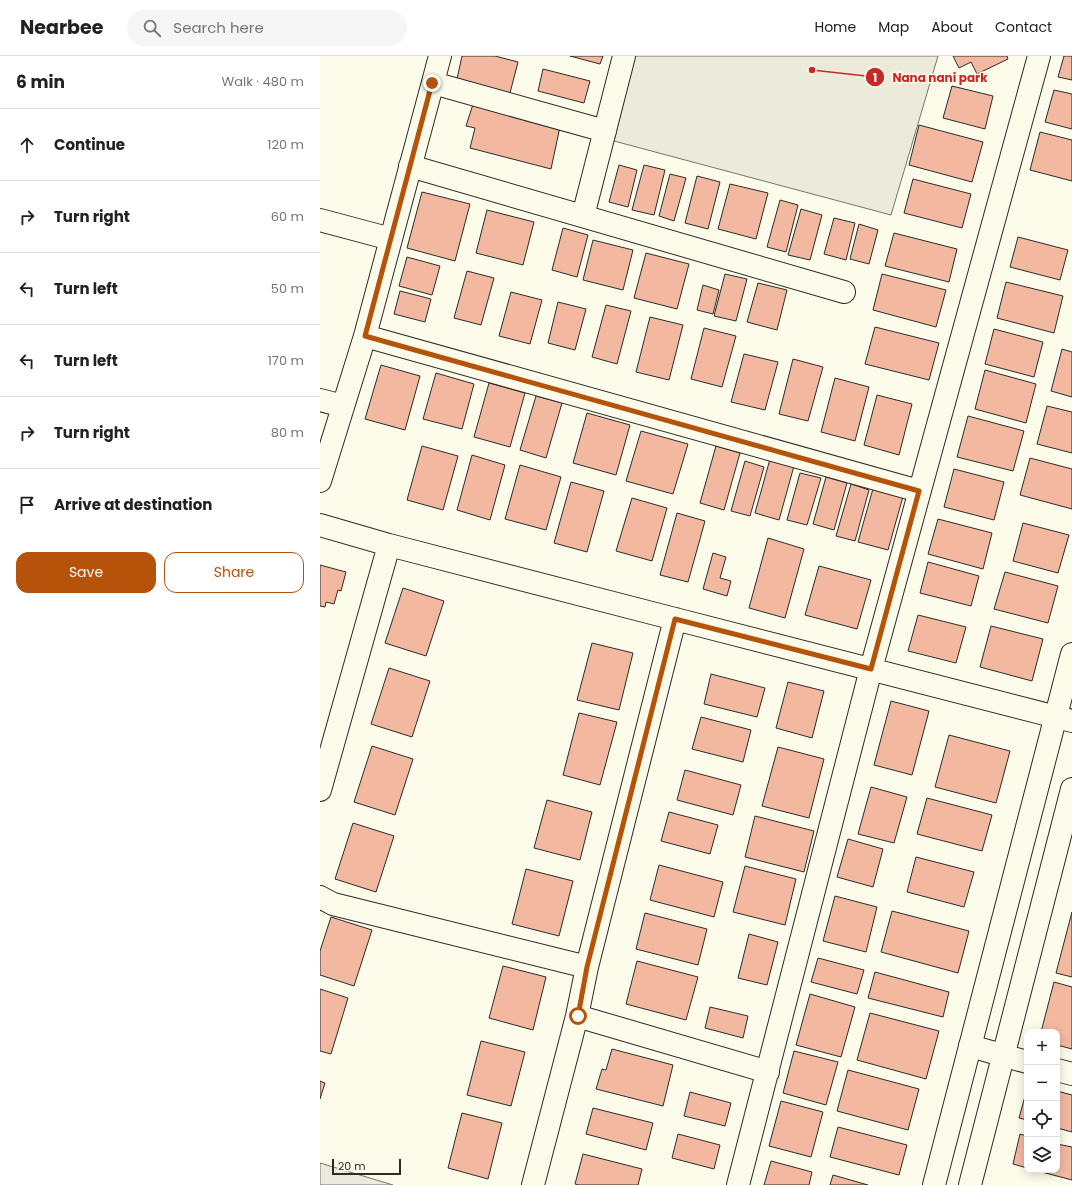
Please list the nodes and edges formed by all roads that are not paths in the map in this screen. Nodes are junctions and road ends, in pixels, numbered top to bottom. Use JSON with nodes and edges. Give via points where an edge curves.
{"nodes":[{"id":1,"x":440,"y":56,"type":"edge"},
{"id":2,"x":624,"y":56,"type":"edge"},
{"id":3,"x":1039,"y":56,"type":"edge"},
{"id":4,"x":432,"y":83,"type":"junction"},
{"id":5,"x":605,"y":131,"type":"junction"},
{"id":6,"x":410,"y":166,"type":"junction"},
{"id":7,"x":583,"y":216,"type":"junction"},
{"id":8,"x":320,"y":220,"type":"edge"},
{"id":9,"x":391,"y":239,"type":"junction"},
{"id":10,"x":844,"y":292,"type":"dead end"},
{"id":11,"x":365,"y":336,"type":"junction"},
{"id":12,"x":320,"y":400,"type":"edge"},
{"id":13,"x":343,"y":406,"type":"junction"},
{"id":14,"x":320,"y":481,"type":"edge"},
{"id":15,"x":919,"y":491,"type":"junction"},
{"id":16,"x":320,"y":525,"type":"edge"},
{"id":17,"x":389,"y":544,"type":"junction"},
{"id":18,"x":675,"y":619,"type":"junction"},
{"id":19,"x":1072,"y":654,"type":"edge"},
{"id":20,"x":871,"y":669,"type":"junction"},
{"id":21,"x":1064,"y":718,"type":"edge"},
{"id":22,"x":1072,"y":789,"type":"edge"},
{"id":23,"x":320,"y":790,"type":"edge"},
{"id":24,"x":320,"y":897,"type":"edge"},
{"id":25,"x":587,"y":967,"type":"junction"},
{"id":26,"x":578,"y":1016,"type":"junction"},
{"id":27,"x":970,"y":1046,"type":"junction"},
{"id":28,"x":1004,"y":1056,"type":"junction"},
{"id":29,"x":1024,"y":1061,"type":"edge"},
{"id":30,"x":1060,"y":1071,"type":"edge"},
{"id":31,"x":768,"y":1072,"type":"junction"},
{"id":32,"x":1072,"y":1074,"type":"edge"},
{"id":33,"x":533,"y":1185,"type":"edge"},
{"id":34,"x":738,"y":1185,"type":"edge"},
{"id":35,"x":934,"y":1185,"type":"edge"},
{"id":36,"x":970,"y":1185,"type":"edge"}],
"edges":[{"from":1,"to":4,"type":"street"},
{"from":2,"to":5,"type":"street"},
{"from":3,"to":15,"type":"street"},
{"from":4,"to":5,"type":"street"},
{"from":4,"to":6,"type":"street"},
{"from":5,"to":7,"type":"street"},
{"from":6,"to":7,"type":"street"},
{"from":6,"to":9,"type":"street"},
{"from":7,"to":10,"type":"street"},
{"from":8,"to":9,"type":"street"},
{"from":9,"to":11,"type":"street"},
{"from":11,"to":13,"type":"street"},
{"from":11,"to":15,"type":"street"},
{"from":12,"to":13,"type":"street"},
{"from":13,"to":14,"type":"street"},
{"from":15,"to":20,"type":"street"},
{"from":16,"to":17,"type":"street"},
{"from":17,"to":18,"type":"street"},
{"from":17,"to":23,"type":"street"},
{"from":18,"to":20,"type":"street"},
{"from":18,"to":25,"type":"street"},
{"from":19,"to":21,"type":"street"},
{"from":20,"to":21,"type":"street"},
{"from":20,"to":31,"type":"street"},
{"from":21,"to":27,"type":"street"},
{"from":22,"to":28,"type":"street"},
{"from":24,"to":25,"type":"street","via":[[333,904]]},
{"from":25,"to":26,"type":"street"},
{"from":26,"to":31,"type":"street"},
{"from":26,"to":33,"type":"street"},
{"from":27,"to":28,"type":"street"},
{"from":27,"to":35,"type":"street"},
{"from":28,"to":29,"type":"street"},
{"from":28,"to":36,"type":"street"},
{"from":30,"to":32,"type":"street"},
{"from":31,"to":34,"type":"street"}]}
